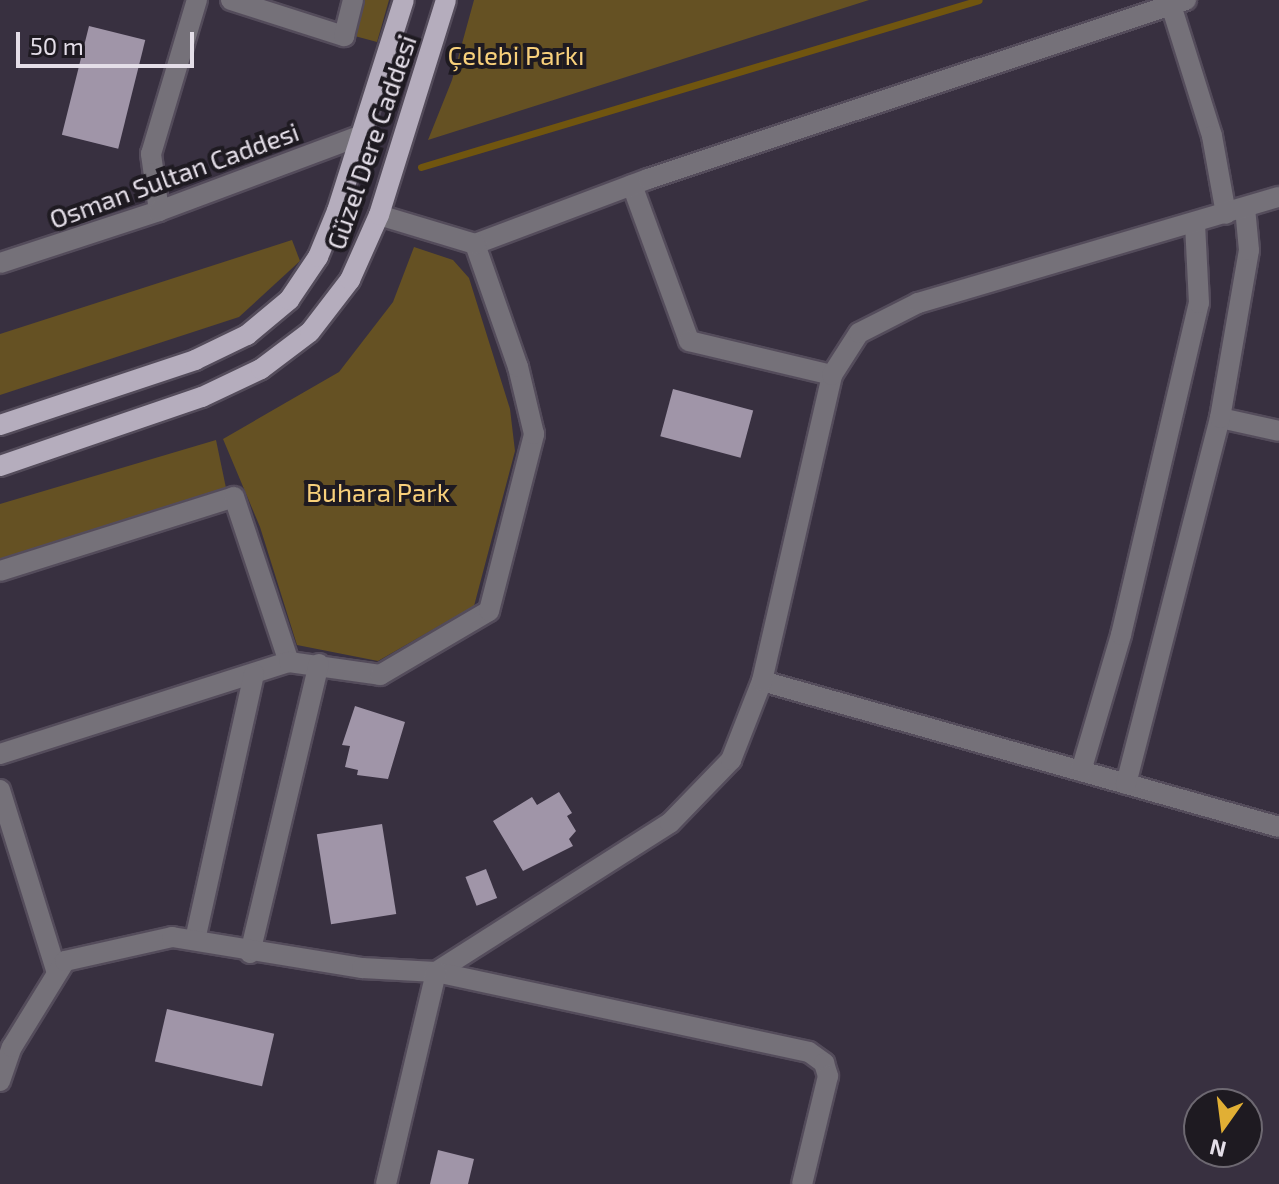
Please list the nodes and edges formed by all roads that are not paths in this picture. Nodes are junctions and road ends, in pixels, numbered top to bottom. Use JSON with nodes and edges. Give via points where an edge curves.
{"nodes":[{"id":1,"x":197,"y":0,"type":"edge"},
{"id":2,"x":231,"y":0,"type":"edge"},
{"id":3,"x":353,"y":0,"type":"edge"},
{"id":4,"x":404,"y":0,"type":"edge"},
{"id":5,"x":446,"y":0,"type":"edge"},
{"id":6,"x":1178,"y":3,"type":"edge"},
{"id":7,"x":365,"y":134,"type":"junction"},
{"id":8,"x":632,"y":185,"type":"junction"},
{"id":9,"x":1279,"y":197,"type":"edge"},
{"id":10,"x":159,"y":211,"type":"junction"},
{"id":11,"x":1236,"y":211,"type":"junction"},
{"id":12,"x":379,"y":215,"type":"junction"},
{"id":13,"x":1195,"y":225,"type":"junction"},
{"id":14,"x":475,"y":244,"type":"junction"},
{"id":15,"x":0,"y":263,"type":"edge"},
{"id":16,"x":832,"y":375,"type":"junction"},
{"id":17,"x":1220,"y":418,"type":"junction"},
{"id":18,"x":0,"y":425,"type":"edge"},
{"id":19,"x":1279,"y":431,"type":"edge"},
{"id":20,"x":0,"y":466,"type":"edge"},
{"id":21,"x":0,"y":571,"type":"edge"},
{"id":22,"x":289,"y":662,"type":"junction"},
{"id":23,"x":319,"y":664,"type":"junction"},
{"id":24,"x":254,"y":673,"type":"junction"},
{"id":25,"x":762,"y":681,"type":"junction"},
{"id":26,"x":0,"y":754,"type":"edge"},
{"id":27,"x":1081,"y":771,"type":"junction"},
{"id":28,"x":1126,"y":784,"type":"junction"},
{"id":29,"x":0,"y":790,"type":"edge"},
{"id":30,"x":1279,"y":827,"type":"edge"},
{"id":31,"x":195,"y":940,"type":"junction"},
{"id":32,"x":250,"y":953,"type":"junction"},
{"id":33,"x":56,"y":970,"type":"junction"},
{"id":34,"x":436,"y":972,"type":"junction"},
{"id":35,"x":0,"y":1081,"type":"edge"},
{"id":36,"x":386,"y":1184,"type":"edge"},
{"id":37,"x":802,"y":1184,"type":"edge"}],
"edges":[{"from":1,"to":10,"type":"street","via":[[151,154]]},
{"from":2,"to":3,"type":"street","via":[[344,36]]},
{"from":4,"to":7,"type":"main road","name":"Güzel Dere Caddesi"},
{"from":5,"to":12,"type":"main road","name":"Güzel Dere Caddesi"},
{"from":6,"to":8,"type":"street"},
{"from":6,"to":11,"type":"street"},
{"from":7,"to":10,"type":"street","name":"Osman Sultan Caddesi"},
{"from":7,"to":18,"type":"main road","name":"Güzel Dere Caddesi","via":[[318,257],[289,300],[247,335],[195,360]]},
{"from":8,"to":14,"type":"street"},
{"from":8,"to":16,"type":"street","via":[[689,341]]},
{"from":9,"to":11,"type":"street"},
{"from":10,"to":15,"type":"street","name":"Osman Sultan Caddesi"},
{"from":11,"to":13,"type":"street"},
{"from":11,"to":17,"type":"street","via":[[1249,250]]},
{"from":12,"to":14,"type":"street"},
{"from":12,"to":20,"type":"main road","name":"Güzel Dere Caddesi","via":[[350,280],[310,332],[261,369],[202,397]]},
{"from":13,"to":16,"type":"street","via":[[918,303],[859,333]]},
{"from":13,"to":27,"type":"street","via":[[1199,303],[1121,635]]},
{"from":14,"to":23,"type":"street","via":[[518,367],[534,434],[489,611],[380,675]]},
{"from":16,"to":25,"type":"street"},
{"from":17,"to":19,"type":"street"},
{"from":17,"to":28,"type":"street"},
{"from":21,"to":22,"type":"street","via":[[234,497]]},
{"from":22,"to":23,"type":"street"},
{"from":22,"to":24,"type":"street"},
{"from":23,"to":32,"type":"street"},
{"from":24,"to":26,"type":"street"},
{"from":24,"to":31,"type":"street"},
{"from":25,"to":27,"type":"street","via":[[876,718]]},
{"from":25,"to":34,"type":"street","via":[[731,760],[670,823]]},
{"from":27,"to":28,"type":"street"},
{"from":28,"to":30,"type":"street"},
{"from":29,"to":33,"type":"street"},
{"from":31,"to":32,"type":"street"},
{"from":31,"to":33,"type":"street","via":[[136,942],[65,961]]},
{"from":32,"to":34,"type":"street"},
{"from":33,"to":35,"type":"street","via":[[12,1047]]},
{"from":34,"to":36,"type":"street"},
{"from":34,"to":37,"type":"street","via":[[809,1052],[824,1063],[828,1076]]}]}
